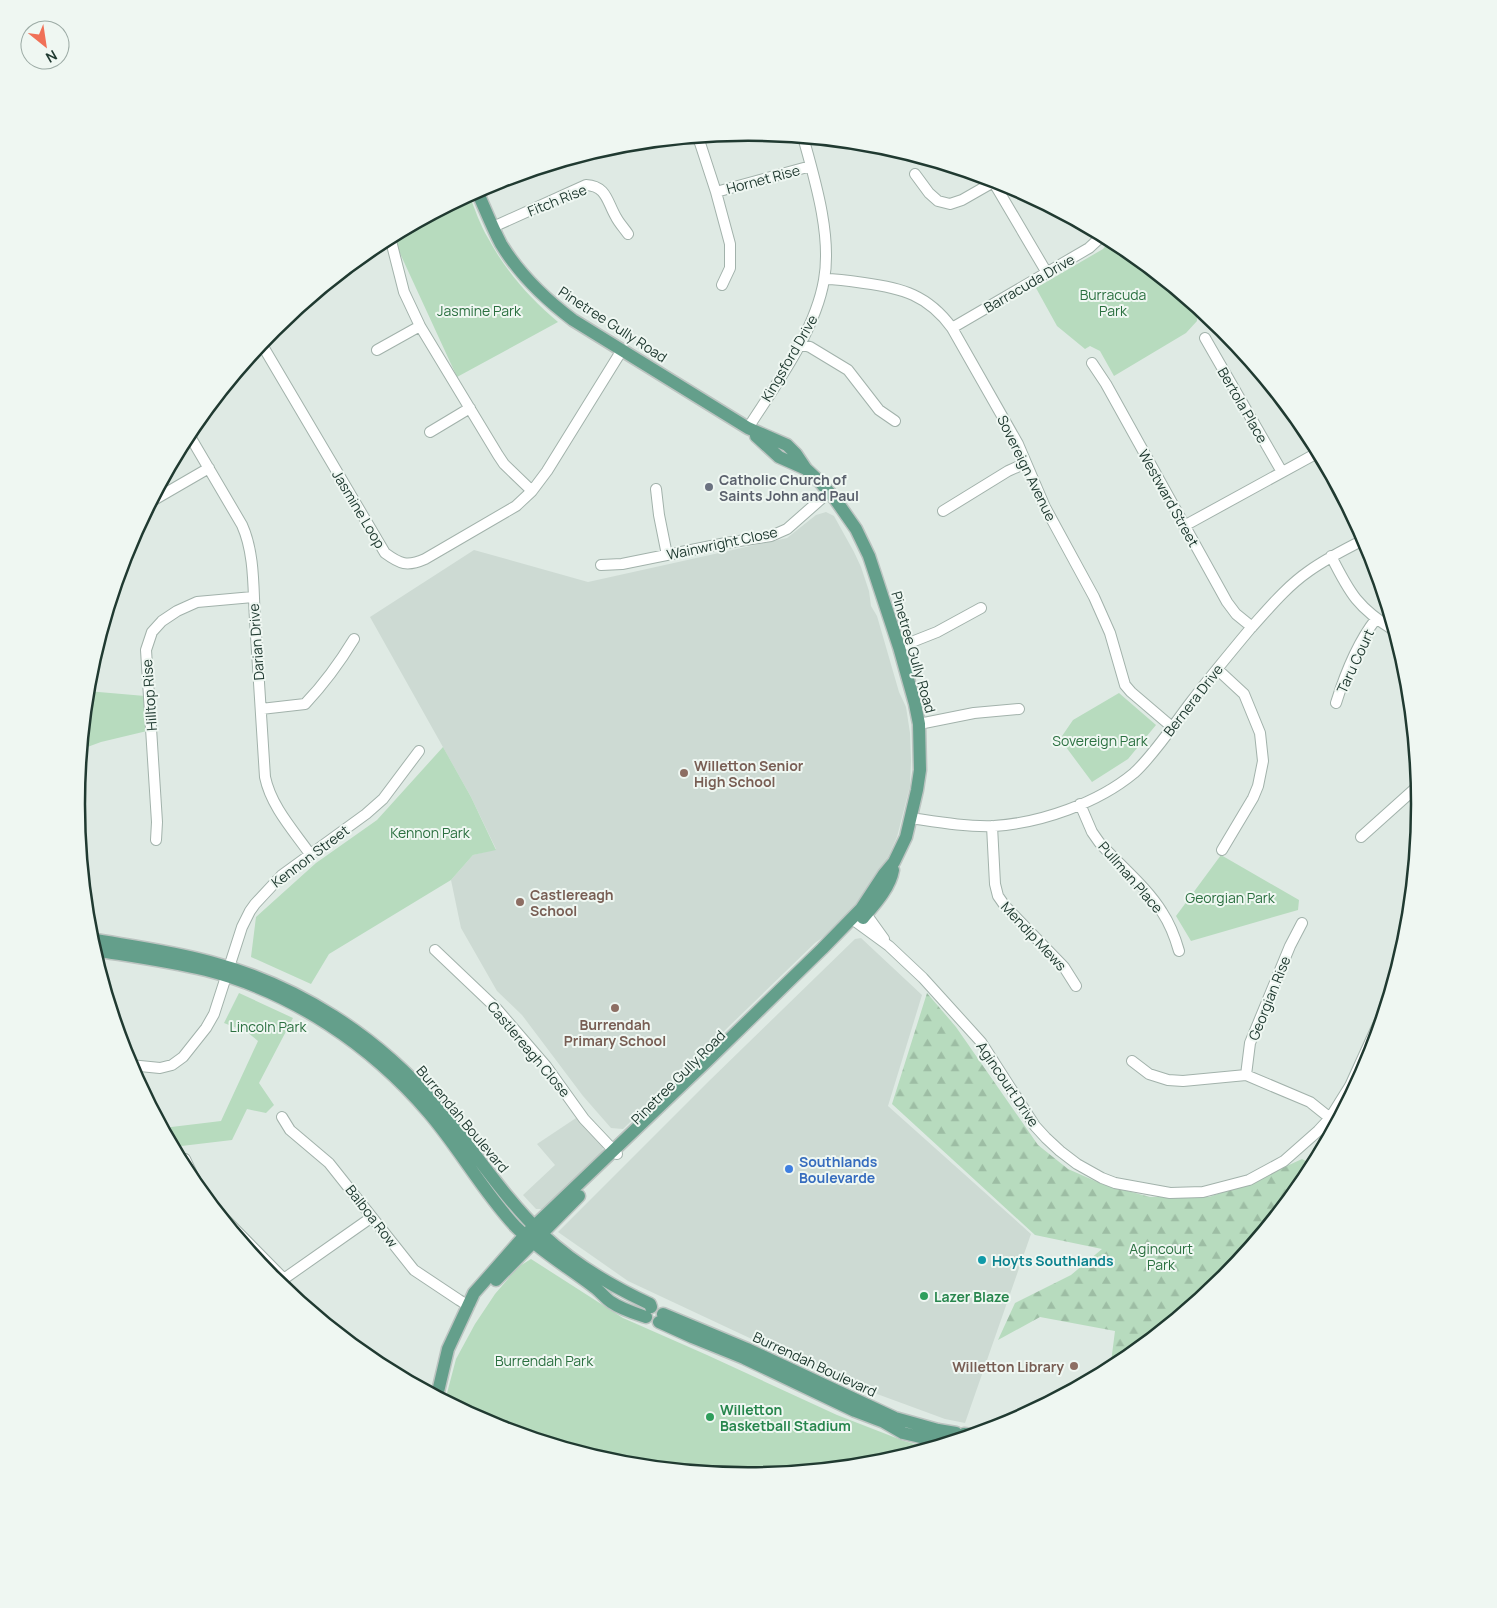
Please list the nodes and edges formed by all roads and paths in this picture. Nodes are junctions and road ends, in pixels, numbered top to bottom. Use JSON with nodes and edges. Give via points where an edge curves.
{"nodes":[{"id":1,"x":700,"y":142,"type":"edge"},
{"id":2,"x":805,"y":143,"type":"edge"},
{"id":3,"x":811,"y":166,"type":"junction"},
{"id":4,"x":915,"y":174,"type":"dead end"},
{"id":5,"x":988,"y":186,"type":"edge"},
{"id":6,"x":1000,"y":190,"type":"edge"},
{"id":7,"x":716,"y":192,"type":"junction"},
{"id":8,"x":480,"y":198,"type":"edge"},
{"id":9,"x":493,"y":227,"type":"junction"},
{"id":10,"x":628,"y":234,"type":"dead end"},
{"id":11,"x":1098,"y":240,"type":"edge"},
{"id":12,"x":392,"y":245,"type":"edge"},
{"id":13,"x":1047,"y":273,"type":"junction"},
{"id":14,"x":825,"y":279,"type":"junction"},
{"id":15,"x":722,"y":285,"type":"dead end"},
{"id":16,"x":420,"y":326,"type":"junction"},
{"id":17,"x":952,"y":328,"type":"junction"},
{"id":18,"x":1205,"y":338,"type":"dead end"},
{"id":19,"x":800,"y":344,"type":"junction"},
{"id":20,"x":265,"y":350,"type":"edge"},
{"id":21,"x":377,"y":350,"type":"dead end"},
{"id":22,"x":622,"y":350,"type":"junction"},
{"id":23,"x":1092,"y":363,"type":"dead end"},
{"id":24,"x":470,"y":408,"type":"junction"},
{"id":25,"x":895,"y":421,"type":"dead end"},
{"id":26,"x":748,"y":428,"type":"junction"},
{"id":27,"x":430,"y":432,"type":"dead end"},
{"id":28,"x":193,"y":441,"type":"edge"},
{"id":29,"x":1313,"y":455,"type":"edge"},
{"id":30,"x":1026,"y":463,"type":"junction"},
{"id":31,"x":209,"y":468,"type":"junction"},
{"id":32,"x":1282,"y":472,"type":"junction"},
{"id":33,"x":656,"y":489,"type":"dead end"},
{"id":34,"x":532,"y":491,"type":"junction"},
{"id":35,"x":829,"y":492,"type":"junction"},
{"id":36,"x":161,"y":496,"type":"edge"},
{"id":37,"x":943,"y":511,"type":"dead end"},
{"id":38,"x":1184,"y":526,"type":"junction"},
{"id":39,"x":1358,"y":543,"type":"edge"},
{"id":40,"x":667,"y":555,"type":"junction"},
{"id":41,"x":1331,"y":556,"type":"junction"},
{"id":42,"x":601,"y":565,"type":"dead end"},
{"id":43,"x":253,"y":597,"type":"junction"},
{"id":44,"x":981,"y":608,"type":"dead end"},
{"id":45,"x":1376,"y":619,"type":"junction"},
{"id":46,"x":1387,"y":626,"type":"edge"},
{"id":47,"x":1252,"y":627,"type":"junction"},
{"id":48,"x":354,"y":638,"type":"dead end"},
{"id":49,"x":899,"y":646,"type":"junction"},
{"id":50,"x":1216,"y":669,"type":"junction"},
{"id":51,"x":1336,"y":703,"type":"dead end"},
{"id":52,"x":261,"y":709,"type":"junction"},
{"id":53,"x":1019,"y":709,"type":"dead end"},
{"id":54,"x":919,"y":724,"type":"junction"},
{"id":55,"x":1172,"y":726,"type":"junction"},
{"id":56,"x":420,"y":752,"type":"dead end"},
{"id":57,"x":1412,"y":792,"type":"edge"},
{"id":58,"x":1080,"y":804,"type":"junction"},
{"id":59,"x":911,"y":818,"type":"junction"},
{"id":60,"x":992,"y":826,"type":"junction"},
{"id":61,"x":1361,"y":837,"type":"dead end"},
{"id":62,"x":156,"y":840,"type":"dead end"},
{"id":63,"x":1222,"y":850,"type":"dead end"},
{"id":64,"x":310,"y":854,"type":"junction"},
{"id":65,"x":859,"y":916,"type":"junction"},
{"id":66,"x":1302,"y":924,"type":"dead end"},
{"id":67,"x":100,"y":941,"type":"edge"},
{"id":68,"x":435,"y":950,"type":"dead end"},
{"id":69,"x":102,"y":951,"type":"edge"},
{"id":70,"x":1179,"y":951,"type":"dead end"},
{"id":71,"x":228,"y":972,"type":"junction"},
{"id":72,"x":1076,"y":986,"type":"dead end"},
{"id":73,"x":1132,"y":1061,"type":"dead end"},
{"id":74,"x":139,"y":1066,"type":"edge"},
{"id":75,"x":1246,"y":1075,"type":"junction"},
{"id":76,"x":1346,"y":1092,"type":"edge"},
{"id":77,"x":282,"y":1118,"type":"dead end"},
{"id":78,"x":1330,"y":1118,"type":"junction"},
{"id":79,"x":616,"y":1152,"type":"junction"},
{"id":80,"x":372,"y":1217,"type":"junction"},
{"id":81,"x":534,"y":1234,"type":"junction"},
{"id":82,"x":285,"y":1278,"type":"edge"},
{"id":83,"x":469,"y":1306,"type":"junction"},
{"id":84,"x":706,"y":1337,"type":"junction"},
{"id":85,"x":439,"y":1391,"type":"edge"},
{"id":86,"x":955,"y":1434,"type":"edge"},
{"id":87,"x":935,"y":1440,"type":"edge"}],
"edges":[{"from":1,"to":7,"type":"street","name":"Hornet Rise"},
{"from":2,"to":3,"type":"street","name":"Kingsford Drive"},
{"from":3,"to":7,"type":"street","name":"Hornet Rise"},
{"from":3,"to":14,"type":"street","name":"Kingsford Drive","via":[[825,232]]},
{"from":4,"to":5,"type":"street","via":[[938,201],[950,204]]},
{"from":6,"to":13,"type":"street"},
{"from":7,"to":15,"type":"street","name":"Hornet Rise","via":[[730,244],[730,268]]},
{"from":8,"to":9,"type":"main road","name":"Pinetree Gully Road"},
{"from":9,"to":10,"type":"street","name":"Fitch Rise","via":[[586,185],[596,186],[604,193]]},
{"from":9,"to":22,"type":"main road","name":"Pinetree Gully Road","via":[[512,260],[542,295],[573,320]]},
{"from":11,"to":13,"type":"street","name":"Barracuda Drive"},
{"from":12,"to":16,"type":"street","via":[[404,292]]},
{"from":13,"to":17,"type":"street","name":"Barracuda Drive"},
{"from":14,"to":17,"type":"street","name":"Sovereign Avenue","via":[[887,286],[909,292],[930,303]]},
{"from":14,"to":19,"type":"street","name":"Kingsford Drive","via":[[817,310]]},
{"from":16,"to":21,"type":"street"},
{"from":16,"to":24,"type":"street"},
{"from":17,"to":30,"type":"street","name":"Sovereign Avenue"},
{"from":18,"to":32,"type":"street","name":"Bertola Place"},
{"from":19,"to":25,"type":"street","via":[[848,370],[879,410]]},
{"from":19,"to":26,"type":"street","name":"Kingsford Drive"},
{"from":20,"to":34,"type":"street","name":"Jasmine Loop","via":[[385,552],[396,561],[405,564],[425,559],[516,506]]},
{"from":22,"to":26,"type":"main road","name":"Pinetree Gully Road"},
{"from":22,"to":34,"type":"street","name":"Jasmine Loop"},
{"from":23,"to":38,"type":"street","name":"Westward Street"},
{"from":24,"to":27,"type":"street"},
{"from":24,"to":34,"type":"street","via":[[498,456]]},
{"from":26,"to":35,"type":"main road","name":"Pinetree Gully Road","via":[[787,445]]},
{"from":28,"to":31,"type":"street","name":"Darian Drive"},
{"from":29,"to":32,"type":"street"},
{"from":30,"to":37,"type":"street"},
{"from":30,"to":55,"type":"street","name":"Sovereign Avenue","via":[[1045,507],[1104,617],[1125,686]]},
{"from":31,"to":36,"type":"street"},
{"from":31,"to":43,"type":"street","name":"Darian Drive","via":[[247,537]]},
{"from":32,"to":38,"type":"street"},
{"from":33,"to":40,"type":"street"},
{"from":35,"to":40,"type":"street","name":"Wainwright Close","via":[[787,529],[771,536]]},
{"from":35,"to":49,"type":"main road","name":"Pinetree Gully Road","via":[[846,514],[869,556]]},
{"from":38,"to":47,"type":"street","name":"Westward Street","via":[[1227,602]]},
{"from":39,"to":41,"type":"street","name":"Bernera Drive"},
{"from":40,"to":42,"type":"street","name":"Wainwright Close"},
{"from":41,"to":45,"type":"street","via":[[1352,596]]},
{"from":41,"to":47,"type":"street","name":"Bernera Drive","via":[[1287,588]]},
{"from":43,"to":52,"type":"street","name":"Darian Drive"},
{"from":43,"to":62,"type":"street","name":"Hilltop Rise","via":[[197,602],[177,610],[152,632],[146,650]]},
{"from":44,"to":49,"type":"street","via":[[937,632]]},
{"from":45,"to":46,"type":"street"},
{"from":45,"to":51,"type":"street","name":"Taru Court","via":[[1366,632]]},
{"from":47,"to":50,"type":"street","name":"Bernera Drive"},
{"from":48,"to":52,"type":"street","via":[[320,689],[305,704]]},
{"from":49,"to":54,"type":"main road","name":"Pinetree Gully Road"},
{"from":50,"to":55,"type":"street","name":"Bernera Drive"},
{"from":50,"to":63,"type":"street","via":[[1244,694],[1260,733],[1262,761],[1260,781],[1253,798]]},
{"from":52,"to":64,"type":"street","name":"Darian Drive","via":[[268,791]]},
{"from":53,"to":54,"type":"street","via":[[974,713]]},
{"from":54,"to":59,"type":"main road","name":"Pinetree Gully Road","via":[[920,770]]},
{"from":55,"to":58,"type":"street","name":"Bernera Drive","via":[[1134,772],[1107,791]]},
{"from":56,"to":64,"type":"street","name":"Kennon Street","via":[[383,799]]},
{"from":57,"to":61,"type":"street"},
{"from":58,"to":60,"type":"street","name":"Bernera Drive","via":[[1045,817]]},
{"from":58,"to":70,"type":"street","name":"Pullman Place","via":[[1099,842],[1162,911]]},
{"from":59,"to":60,"type":"street","name":"Bernera Drive"},
{"from":59,"to":65,"type":"main road","name":"Pinetree Gully Road","via":[[894,862]]},
{"from":60,"to":72,"type":"street","name":"Mendip Mews","via":[[998,896],[1064,967]]},
{"from":64,"to":71,"type":"street","name":"Kennon Street","via":[[268,888],[250,911]]},
{"from":65,"to":78,"type":"street","name":"Agincourt Drive","via":[[982,1042],[1046,1138],[1077,1164],[1102,1178],[1170,1193],[1203,1192],[1249,1180],[1284,1161]]},
{"from":65,"to":79,"type":"main road","name":"Pinetree Gully Road"},
{"from":65,"to":81,"type":"main road","name":"Pinetree Gully Road","via":[[724,1052]]},
{"from":66,"to":75,"type":"street","name":"Georgian Rise","via":[[1250,1043]]},
{"from":67,"to":71,"type":"main road","name":"Burrendah Boulevard","via":[[167,952]]},
{"from":68,"to":79,"type":"street","name":"Castlereagh Close","via":[[496,1008],[546,1066],[584,1119]]},
{"from":69,"to":71,"type":"main road","name":"Burrendah Boulevard"},
{"from":71,"to":74,"type":"street","name":"Kennon Street","via":[[214,1014],[183,1057],[160,1068]]},
{"from":71,"to":81,"type":"main road","name":"Burrendah Boulevard","via":[[271,983],[300,997],[371,1042],[436,1105]]},
{"from":73,"to":75,"type":"street","via":[[1149,1074],[1168,1080]]},
{"from":75,"to":78,"type":"street","via":[[1310,1102]]},
{"from":76,"to":78,"type":"street","name":"Agincourt Drive"},
{"from":77,"to":80,"type":"street","name":"Balboa Row","via":[[290,1130],[329,1163]]},
{"from":79,"to":81,"type":"main road","name":"Pinetree Gully Road"},
{"from":80,"to":82,"type":"street"},
{"from":80,"to":83,"type":"street","name":"Balboa Row","via":[[414,1270]]},
{"from":81,"to":83,"type":"main road","name":"Pinetree Gully Road","via":[[474,1293]]},
{"from":81,"to":84,"type":"main road","name":"Burrendah Boulevard","via":[[600,1278],[650,1304],[648,1312],[659,1307],[661,1318]]},
{"from":83,"to":85,"type":"main road","name":"Pinetree Gully Road","via":[[448,1349]]},
{"from":84,"to":86,"type":"main road","name":"Burrendah Boulevard","via":[[812,1378],[895,1418]]},
{"from":84,"to":87,"type":"main road","name":"Burrendah Boulevard","via":[[903,1433]]}]}
